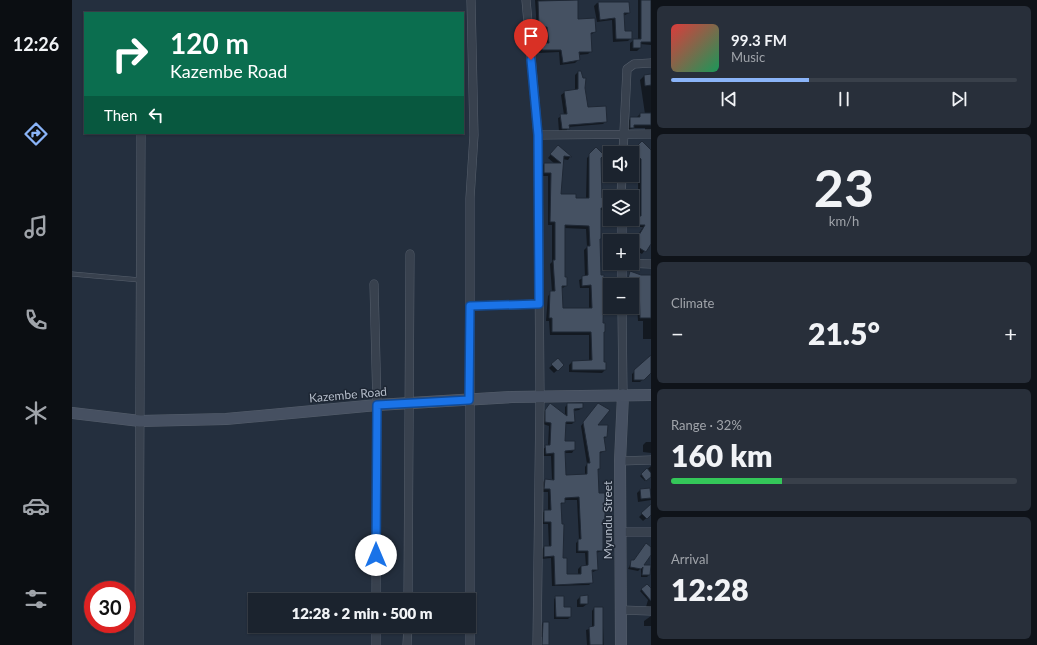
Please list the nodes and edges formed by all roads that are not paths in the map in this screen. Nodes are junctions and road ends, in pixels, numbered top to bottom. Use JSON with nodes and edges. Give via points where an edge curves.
{"nodes":[{"id":1,"x":471,"y":0,"type":"edge"},
{"id":2,"x":526,"y":0,"type":"edge"},
{"id":3,"x":651,"y":63,"type":"edge"},
{"id":4,"x":141,"y":134,"type":"edge"},
{"id":5,"x":623,"y":134,"type":"junction"},
{"id":6,"x":651,"y":134,"type":"edge"},
{"id":7,"x":538,"y":135,"type":"junction"},
{"id":8,"x":623,"y":146,"type":"edge"},
{"id":9,"x":410,"y":254,"type":"dead end"},
{"id":10,"x":639,"y":264,"type":"edge"},
{"id":11,"x":651,"y":264,"type":"edge"},
{"id":12,"x":72,"y":274,"type":"edge"},
{"id":13,"x":140,"y":280,"type":"junction"},
{"id":14,"x":374,"y":284,"type":"dead end"},
{"id":15,"x":539,"y":304,"type":"junction"},
{"id":16,"x":470,"y":306,"type":"junction"},
{"id":17,"x":622,"y":314,"type":"edge"},
{"id":18,"x":622,"y":395,"type":"junction"},
{"id":19,"x":651,"y":395,"type":"edge"},
{"id":20,"x":540,"y":397,"type":"junction"},
{"id":21,"x":469,"y":400,"type":"junction"},
{"id":22,"x":410,"y":404,"type":"junction"},
{"id":23,"x":377,"y":405,"type":"junction"},
{"id":24,"x":72,"y":413,"type":"edge"},
{"id":25,"x":140,"y":421,"type":"junction"},
{"id":26,"x":651,"y":460,"type":"edge"},
{"id":27,"x":620,"y":461,"type":"junction"},
{"id":28,"x":621,"y":532,"type":"junction"},
{"id":29,"x":651,"y":532,"type":"edge"},
{"id":30,"x":376,"y":593,"type":"edge"},
{"id":31,"x":408,"y":593,"type":"edge"},
{"id":32,"x":621,"y":610,"type":"junction"},
{"id":33,"x":651,"y":611,"type":"edge"},
{"id":34,"x":376,"y":633,"type":"edge"},
{"id":35,"x":408,"y":633,"type":"edge"},
{"id":36,"x":139,"y":645,"type":"edge"},
{"id":37,"x":376,"y":645,"type":"edge"},
{"id":38,"x":408,"y":645,"type":"edge"},
{"id":39,"x":470,"y":645,"type":"edge"},
{"id":40,"x":537,"y":645,"type":"edge"},
{"id":41,"x":621,"y":645,"type":"edge"}],
"edges":[{"from":1,"to":16,"type":"street","via":[[474,135],[470,198]]},
{"from":2,"to":7,"type":"street"},
{"from":3,"to":5,"type":"street","via":[[634,64],[627,69]]},
{"from":4,"to":13,"type":"street"},
{"from":5,"to":6,"type":"street"},
{"from":5,"to":7,"type":"street"},
{"from":5,"to":8,"type":"street"},
{"from":7,"to":15,"type":"street"},
{"from":9,"to":22,"type":"street"},
{"from":10,"to":11,"type":"street"},
{"from":12,"to":13,"type":"lane"},
{"from":13,"to":25,"type":"street"},
{"from":14,"to":23,"type":"street"},
{"from":15,"to":16,"type":"street"},
{"from":15,"to":20,"type":"street"},
{"from":16,"to":21,"type":"street"},
{"from":17,"to":18,"type":"street"},
{"from":18,"to":19,"type":"main road","name":"Kazembe Road"},
{"from":18,"to":20,"type":"main road","name":"Kazembe Road"},
{"from":18,"to":27,"type":"main road","name":"Myundu Street"},
{"from":20,"to":21,"type":"main road","name":"Kazembe Road"},
{"from":20,"to":40,"type":"street"},
{"from":21,"to":22,"type":"main road","name":"Kazembe Road"},
{"from":21,"to":39,"type":"street"},
{"from":22,"to":23,"type":"main road","name":"Kazembe Road"},
{"from":22,"to":31,"type":"street"},
{"from":23,"to":25,"type":"main road","name":"Kazembe Road","via":[[226,419]]},
{"from":23,"to":30,"type":"street"},
{"from":24,"to":25,"type":"main road","name":"Kazembe Road"},
{"from":25,"to":36,"type":"street"},
{"from":26,"to":27,"type":"street"},
{"from":27,"to":28,"type":"main road","name":"Myundu Street"},
{"from":28,"to":29,"type":"street"},
{"from":28,"to":32,"type":"main road","name":"Myundu Street"},
{"from":32,"to":33,"type":"street"},
{"from":32,"to":41,"type":"main road","name":"Myundu Street"},
{"from":34,"to":37,"type":"street"},
{"from":35,"to":38,"type":"street"}]}
